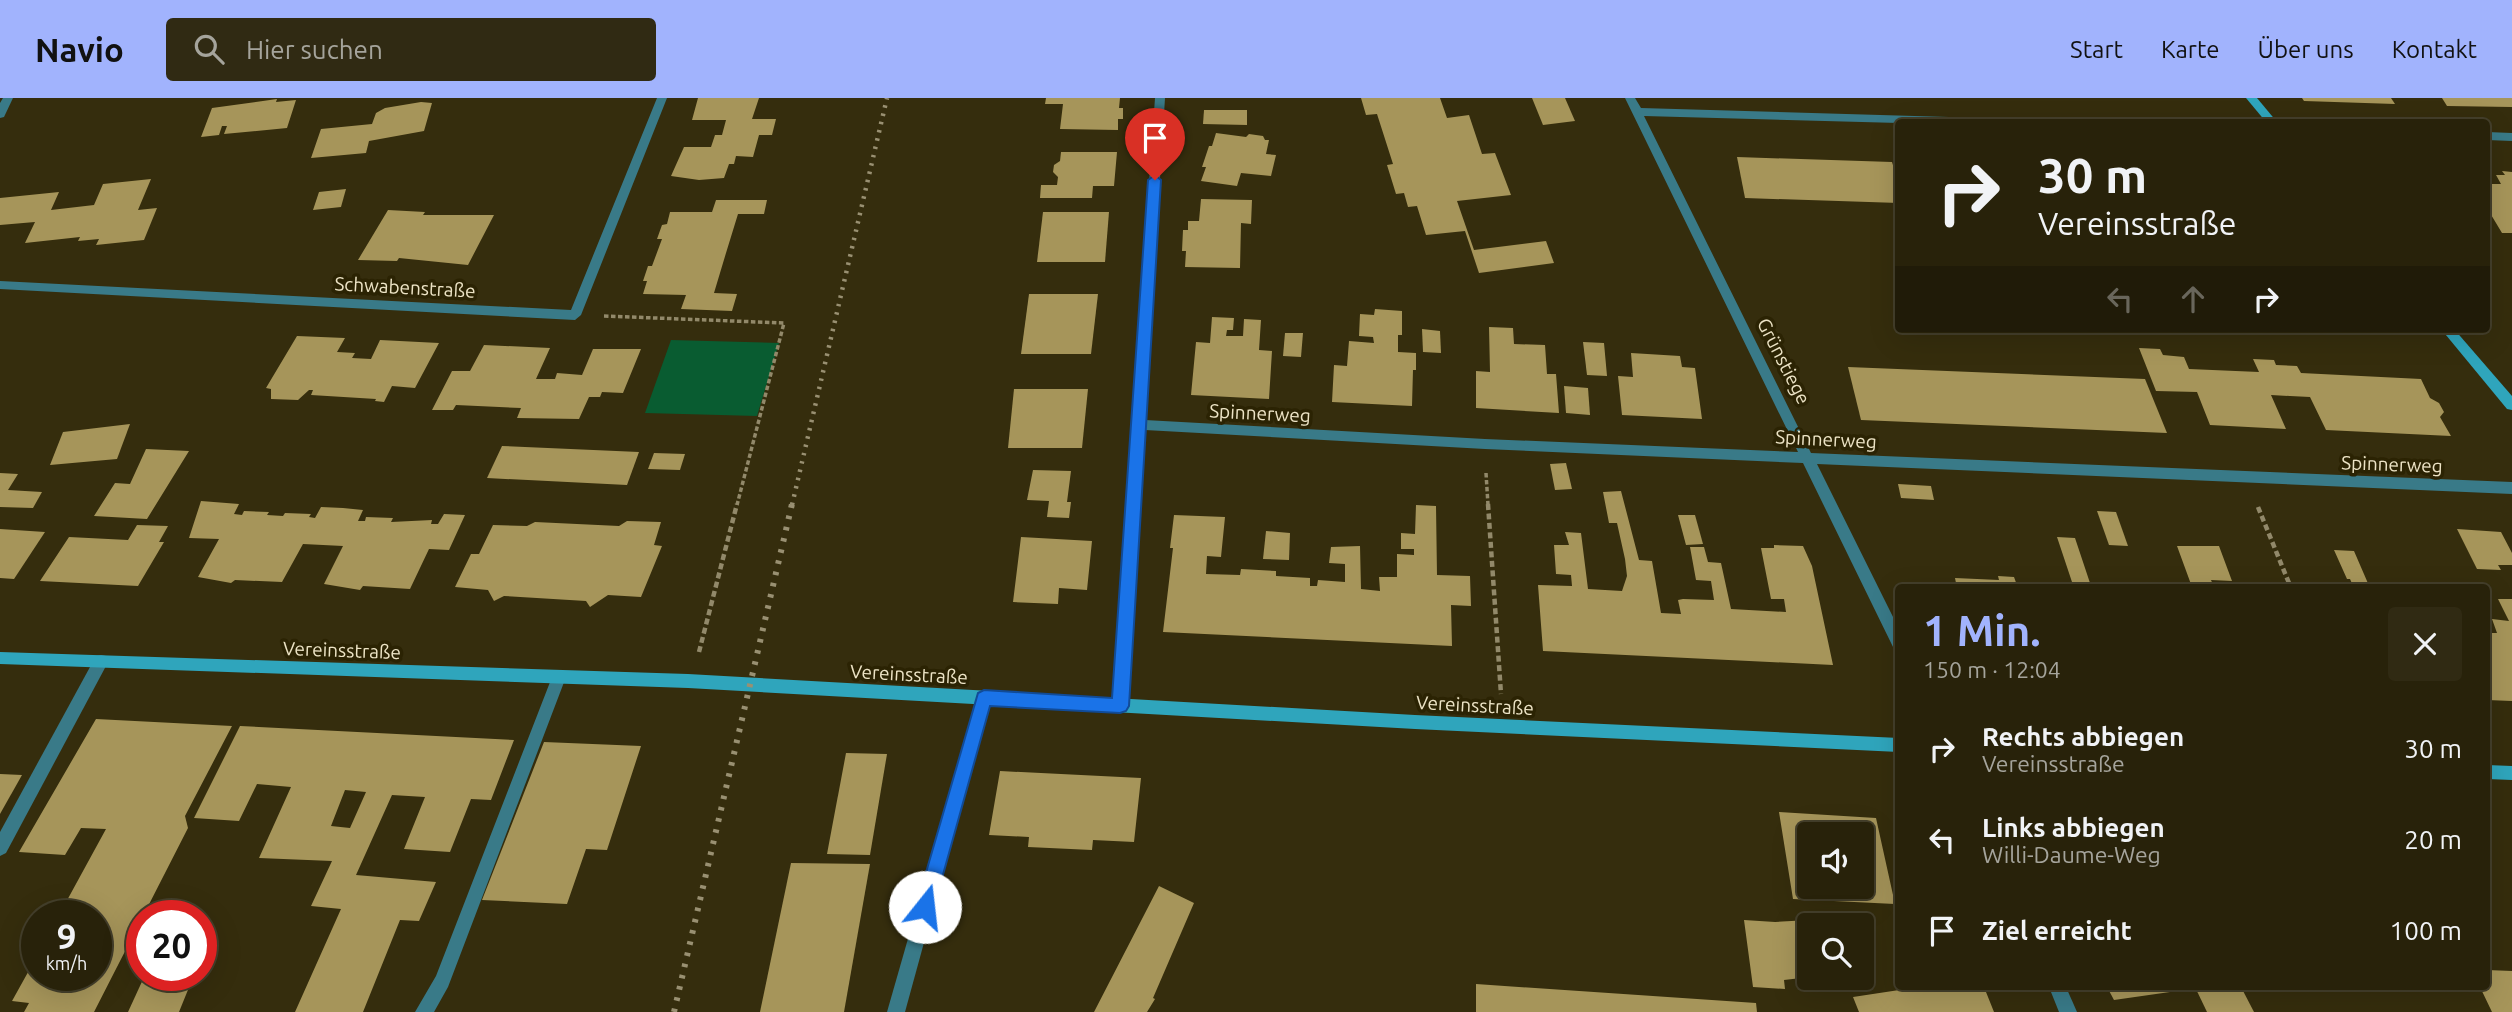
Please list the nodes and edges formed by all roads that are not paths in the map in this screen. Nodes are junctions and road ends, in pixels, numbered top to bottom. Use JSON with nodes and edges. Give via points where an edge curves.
{"nodes":[{"id":1,"x":8,"y":98,"type":"edge"},
{"id":2,"x":662,"y":98,"type":"edge"},
{"id":3,"x":1160,"y":98,"type":"edge"},
{"id":4,"x":1630,"y":98,"type":"edge"},
{"id":5,"x":2251,"y":98,"type":"edge"},
{"id":6,"x":1636,"y":112,"type":"junction"},
{"id":7,"x":0,"y":114,"type":"edge"},
{"id":8,"x":1895,"y":119,"type":"edge"},
{"id":9,"x":2269,"y":119,"type":"edge"},
{"id":10,"x":2490,"y":136,"type":"edge"},
{"id":11,"x":2512,"y":137,"type":"edge"},
{"id":12,"x":0,"y":285,"type":"edge"},
{"id":13,"x":2451,"y":333,"type":"edge"},
{"id":14,"x":2512,"y":405,"type":"edge"},
{"id":15,"x":1139,"y":425,"type":"junction"},
{"id":16,"x":1809,"y":457,"type":"junction"},
{"id":17,"x":2512,"y":488,"type":"edge"},
{"id":18,"x":1895,"y":636,"type":"edge"},
{"id":19,"x":0,"y":658,"type":"edge"},
{"id":20,"x":101,"y":661,"type":"junction"},
{"id":21,"x":559,"y":677,"type":"junction"},
{"id":22,"x":984,"y":698,"type":"junction"},
{"id":23,"x":1120,"y":706,"type":"junction"},
{"id":24,"x":1895,"y":745,"type":"edge"},
{"id":25,"x":2490,"y":772,"type":"edge"},
{"id":26,"x":2512,"y":773,"type":"edge"},
{"id":27,"x":0,"y":848,"type":"edge"},
{"id":28,"x":2058,"y":990,"type":"edge"},
{"id":29,"x":424,"y":1012,"type":"edge"},
{"id":30,"x":896,"y":1012,"type":"edge"},
{"id":31,"x":2068,"y":1012,"type":"edge"}],
"edges":[{"from":1,"to":7,"type":"street"},
{"from":2,"to":12,"type":"street","name":"Schwabenstraße","via":[[575,315]]},
{"from":3,"to":15,"type":"street"},
{"from":4,"to":6,"type":"street","name":"Grünstiege"},
{"from":5,"to":9,"type":"street"},
{"from":6,"to":8,"type":"street"},
{"from":6,"to":16,"type":"street","name":"Grünstiege"},
{"from":10,"to":11,"type":"street"},
{"from":13,"to":14,"type":"street"},
{"from":15,"to":16,"type":"street","name":"Spinnerweg"},
{"from":15,"to":23,"type":"street"},
{"from":16,"to":17,"type":"street","name":"Spinnerweg"},
{"from":16,"to":18,"type":"street","name":"Grünstiege"},
{"from":19,"to":20,"type":"street","name":"Vereinsstraße"},
{"from":20,"to":21,"type":"street","name":"Vereinsstraße"},
{"from":20,"to":27,"type":"street"},
{"from":21,"to":22,"type":"street","name":"Vereinsstraße"},
{"from":21,"to":29,"type":"street","via":[[442,981]]},
{"from":22,"to":23,"type":"street","name":"Vereinsstraße"},
{"from":22,"to":30,"type":"street"},
{"from":23,"to":24,"type":"street","name":"Vereinsstraße"},
{"from":25,"to":26,"type":"street"},
{"from":28,"to":31,"type":"street"}]}
